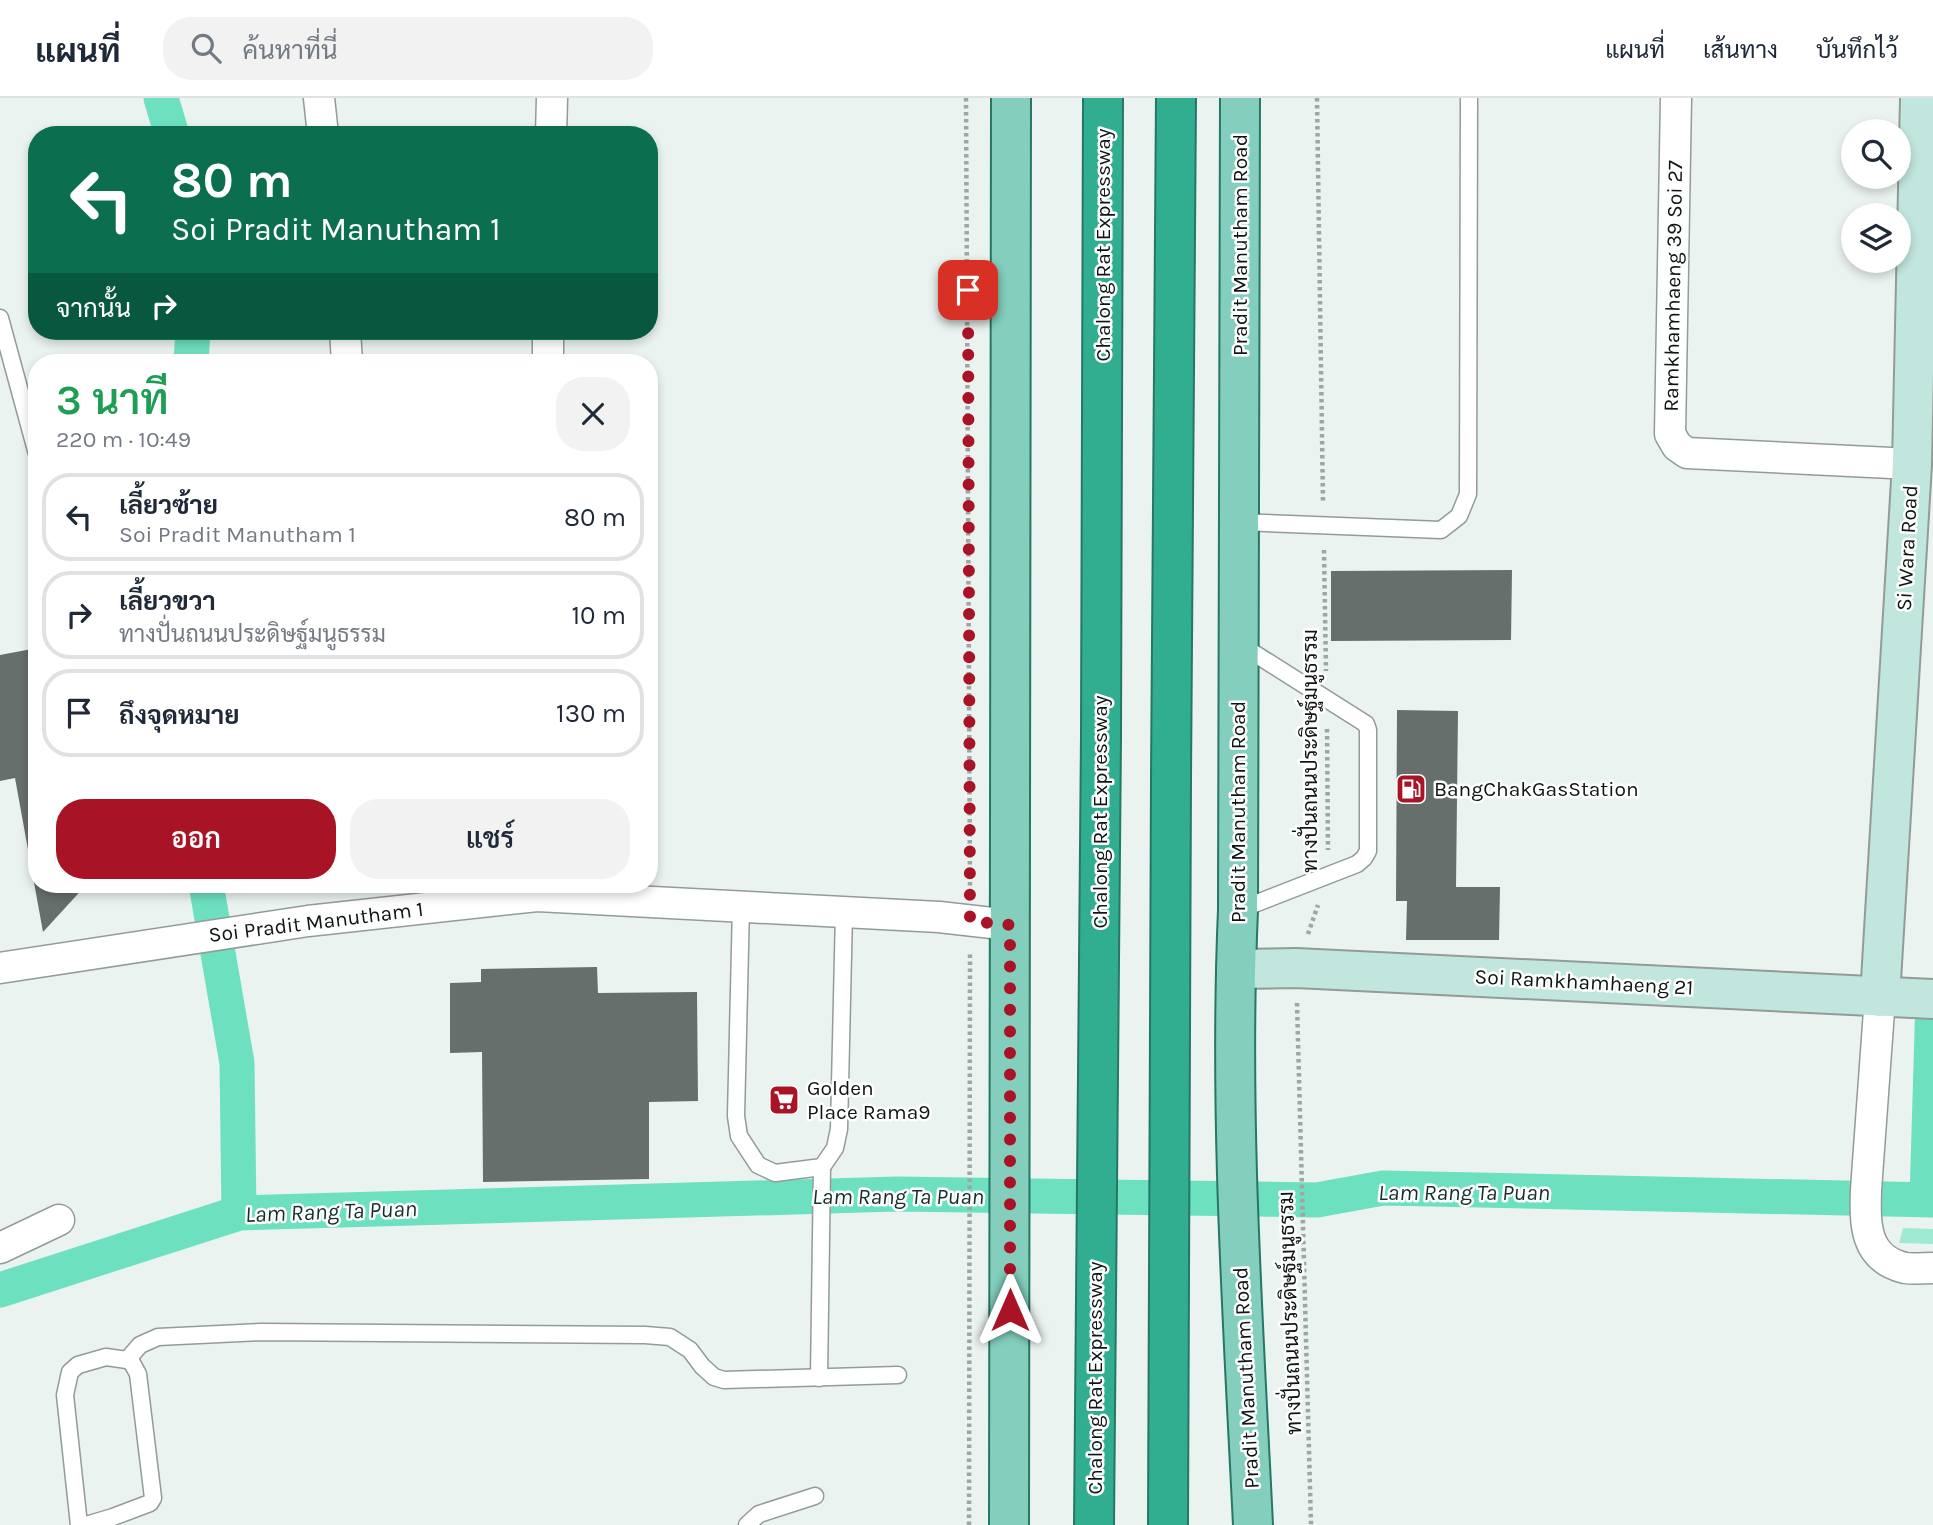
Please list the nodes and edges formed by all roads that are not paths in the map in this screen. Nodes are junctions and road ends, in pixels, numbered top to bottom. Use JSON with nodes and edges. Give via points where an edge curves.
{"nodes":[{"id":1,"x":318,"y":98,"type":"edge"},
{"id":2,"x":552,"y":98,"type":"edge"},
{"id":3,"x":1012,"y":98,"type":"edge"},
{"id":4,"x":1103,"y":98,"type":"edge"},
{"id":5,"x":1176,"y":98,"type":"edge"},
{"id":6,"x":1240,"y":98,"type":"edge"},
{"id":7,"x":1469,"y":98,"type":"edge"},
{"id":8,"x":1676,"y":98,"type":"edge"},
{"id":9,"x":1920,"y":98,"type":"edge"},
{"id":10,"x":322,"y":126,"type":"edge"},
{"id":11,"x":551,"y":126,"type":"edge"},
{"id":12,"x":0,"y":318,"type":"edge"},
{"id":13,"x":28,"y":421,"type":"edge"},
{"id":14,"x":1912,"y":464,"type":"junction"},
{"id":15,"x":1240,"y":522,"type":"junction"},
{"id":16,"x":1239,"y":644,"type":"junction"},
{"id":17,"x":514,"y":893,"type":"edge"},
{"id":18,"x":575,"y":893,"type":"edge"},
{"id":19,"x":741,"y":906,"type":"junction"},
{"id":20,"x":1238,"y":910,"type":"junction"},
{"id":21,"x":844,"y":912,"type":"junction"},
{"id":22,"x":1010,"y":925,"type":"junction"},
{"id":23,"x":0,"y":968,"type":"edge"},
{"id":24,"x":1236,"y":969,"type":"junction"},
{"id":25,"x":1907,"y":998,"type":"edge"},
{"id":26,"x":822,"y":1167,"type":"junction"},
{"id":27,"x":59,"y":1220,"type":"dead end"},
{"id":28,"x":0,"y":1248,"type":"edge"},
{"id":29,"x":1933,"y":1268,"type":"edge"},
{"id":30,"x":127,"y":1360,"type":"junction"},
{"id":31,"x":898,"y":1375,"type":"dead end"},
{"id":32,"x":819,"y":1378,"type":"junction"},
{"id":33,"x":815,"y":1496,"type":"dead end"},
{"id":34,"x":79,"y":1525,"type":"edge"},
{"id":35,"x":86,"y":1525,"type":"edge"},
{"id":36,"x":747,"y":1525,"type":"edge"},
{"id":37,"x":1009,"y":1525,"type":"edge"},
{"id":38,"x":1094,"y":1525,"type":"edge"},
{"id":39,"x":1168,"y":1525,"type":"edge"},
{"id":40,"x":1253,"y":1525,"type":"edge"}],
"edges":[{"from":1,"to":10,"type":"street"},
{"from":2,"to":11,"type":"street"},
{"from":3,"to":22,"type":"main road"},
{"from":4,"to":38,"type":"highway","name":"Chalong Rat Expressway"},
{"from":5,"to":39,"type":"highway"},
{"from":6,"to":15,"type":"main road","name":"Pradit Manutham Road"},
{"from":7,"to":15,"type":"lane","via":[[1468,495],[1459,516],[1441,530]]},
{"from":8,"to":14,"type":"street","name":"Ramkhamhaeng 39 Soi 27","via":[[1671,434],[1677,446],[1688,453]]},
{"from":9,"to":14,"type":"street","name":"Si Wara Road"},
{"from":12,"to":13,"type":"lane"},
{"from":14,"to":25,"type":"street","name":"Si Wara Road"},
{"from":15,"to":16,"type":"main road","name":"Pradit Manutham Road"},
{"from":16,"to":20,"type":"main road","name":"Pradit Manutham Road"},
{"from":16,"to":20,"type":"lane","via":[[1366,724],[1368,850],[1357,864]]},
{"from":17,"to":23,"type":"street","name":"Soi Pradit Manutham 1"},
{"from":18,"to":19,"type":"street","name":"Soi Pradit Manutham 1"},
{"from":19,"to":21,"type":"street","name":"Soi Pradit Manutham 1"},
{"from":19,"to":26,"type":"lane","via":[[739,1136],[758,1165],[775,1173]]},
{"from":20,"to":24,"type":"main road","name":"Pradit Manutham Road"},
{"from":21,"to":22,"type":"street","name":"Soi Pradit Manutham 1"},
{"from":21,"to":26,"type":"lane","via":[[839,1129],[835,1149]]},
{"from":22,"to":37,"type":"main road"},
{"from":24,"to":25,"type":"street","name":"Soi Ramkhamhaeng 21","via":[[1296,968]]},
{"from":24,"to":40,"type":"main road","name":"Pradit Manutham Road","via":[[1239,1234]]},
{"from":25,"to":29,"type":"street","via":[[1866,1202],[1867,1234],[1874,1249],[1886,1259],[1905,1268]]},
{"from":26,"to":32,"type":"lane"},
{"from":27,"to":28,"type":"street"},
{"from":30,"to":32,"type":"lane","via":[[140,1345],[158,1337],[261,1332],[645,1335],[670,1337],[690,1350],[713,1377],[724,1380]]},
{"from":30,"to":34,"type":"lane","via":[[106,1357],[70,1372],[65,1395]]},
{"from":30,"to":35,"type":"lane","via":[[138,1374],[153,1497],[150,1503]]},
{"from":31,"to":32,"type":"lane"},
{"from":33,"to":36,"type":"lane","via":[[759,1514]]}]}
